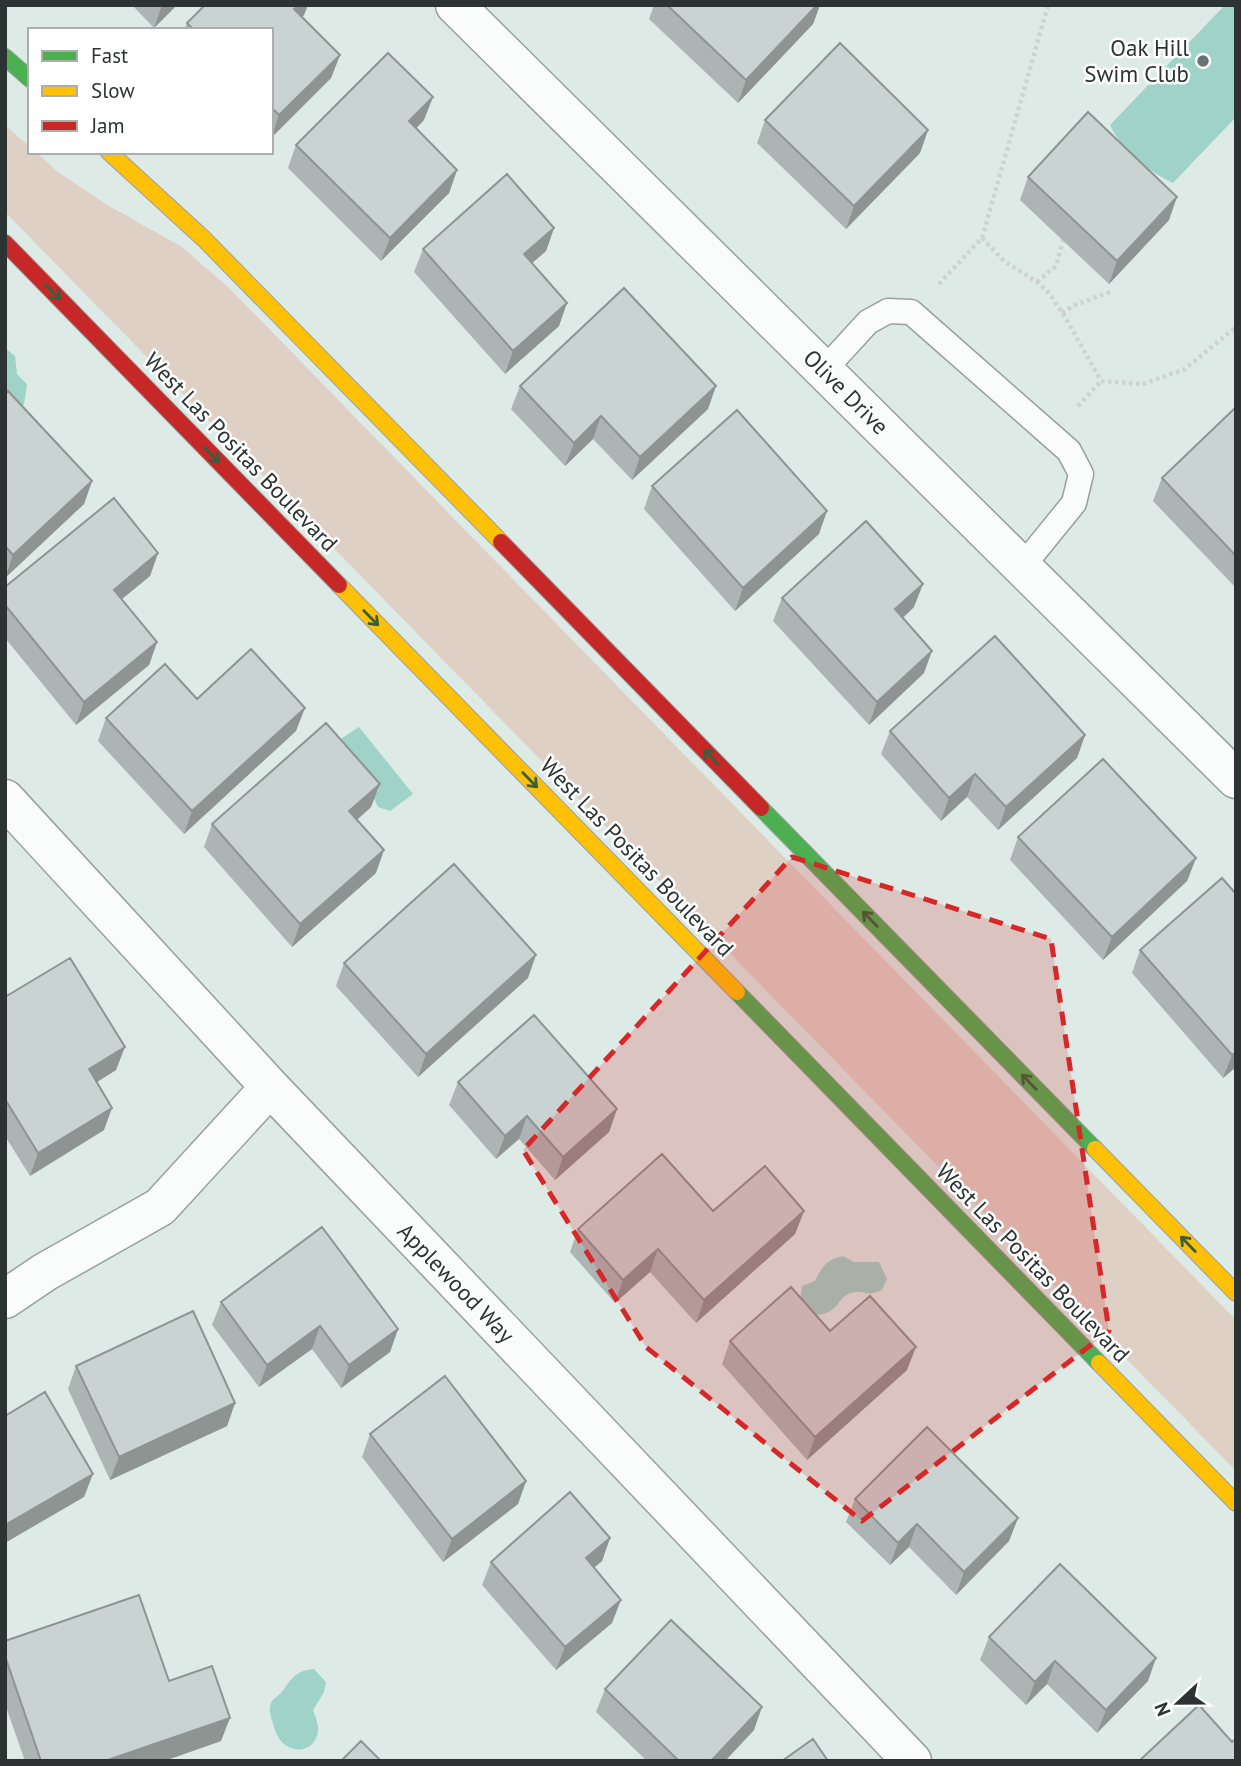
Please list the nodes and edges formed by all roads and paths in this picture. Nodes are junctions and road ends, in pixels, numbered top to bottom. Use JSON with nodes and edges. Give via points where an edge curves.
{"nodes":[{"id":1,"x":455,"y":5,"type":"edge"},
{"id":2,"x":1048,"y":5,"type":"edge"},
{"id":3,"x":5,"y":57,"type":"edge"},
{"id":4,"x":28,"y":77,"type":"edge"},
{"id":5,"x":111,"y":154,"type":"edge"},
{"id":6,"x":982,"y":238,"type":"junction"},
{"id":7,"x":1063,"y":240,"type":"dead end"},
{"id":8,"x":5,"y":243,"type":"edge"},
{"id":9,"x":1037,"y":282,"type":"junction"},
{"id":10,"x":1113,"y":291,"type":"dead end"},
{"id":11,"x":911,"y":312,"type":"junction"},
{"id":12,"x":1062,"y":313,"type":"junction"},
{"id":13,"x":1236,"y":327,"type":"edge"},
{"id":14,"x":824,"y":370,"type":"junction"},
{"id":15,"x":1021,"y":567,"type":"junction"},
{"id":16,"x":1236,"y":779,"type":"edge"},
{"id":17,"x":5,"y":799,"type":"edge"},
{"id":18,"x":270,"y":1087,"type":"junction"},
{"id":19,"x":1236,"y":1293,"type":"edge"},
{"id":20,"x":5,"y":1299,"type":"edge"},
{"id":21,"x":1236,"y":1503,"type":"edge"},
{"id":22,"x":912,"y":1761,"type":"edge"}],
"edges":[{"from":1,"to":14,"type":"street","name":"Olive Drive"},
{"from":2,"to":6,"type":"path"},
{"from":3,"to":4,"type":"main road"},
{"from":19,"to":5,"type":"main road","one_way":true,"via":[[223,259]]},
{"from":6,"to":9,"type":"path","via":[[1004,261]]},
{"from":6,"to":11,"type":"path"},
{"from":7,"to":9,"type":"path","via":[[1056,266]]},
{"from":8,"to":21,"type":"main road","name":"West Las Positas Boulevard","one_way":true},
{"from":9,"to":12,"type":"path"},
{"from":10,"to":12,"type":"path"},
{"from":11,"to":14,"type":"lane","via":[[888,311],[868,321]]},
{"from":11,"to":15,"type":"lane","via":[[1069,451],[1081,474],[1074,503]]},
{"from":12,"to":13,"type":"path","via":[[1101,381],[1143,384],[1185,369]]},
{"from":14,"to":15,"type":"street","name":"Olive Drive"},
{"from":15,"to":16,"type":"street","name":"Olive Drive"},
{"from":17,"to":18,"type":"street","name":"Applewood Way"},
{"from":18,"to":20,"type":"street","via":[[160,1207]]},
{"from":18,"to":22,"type":"street","name":"Applewood Way"}]}
